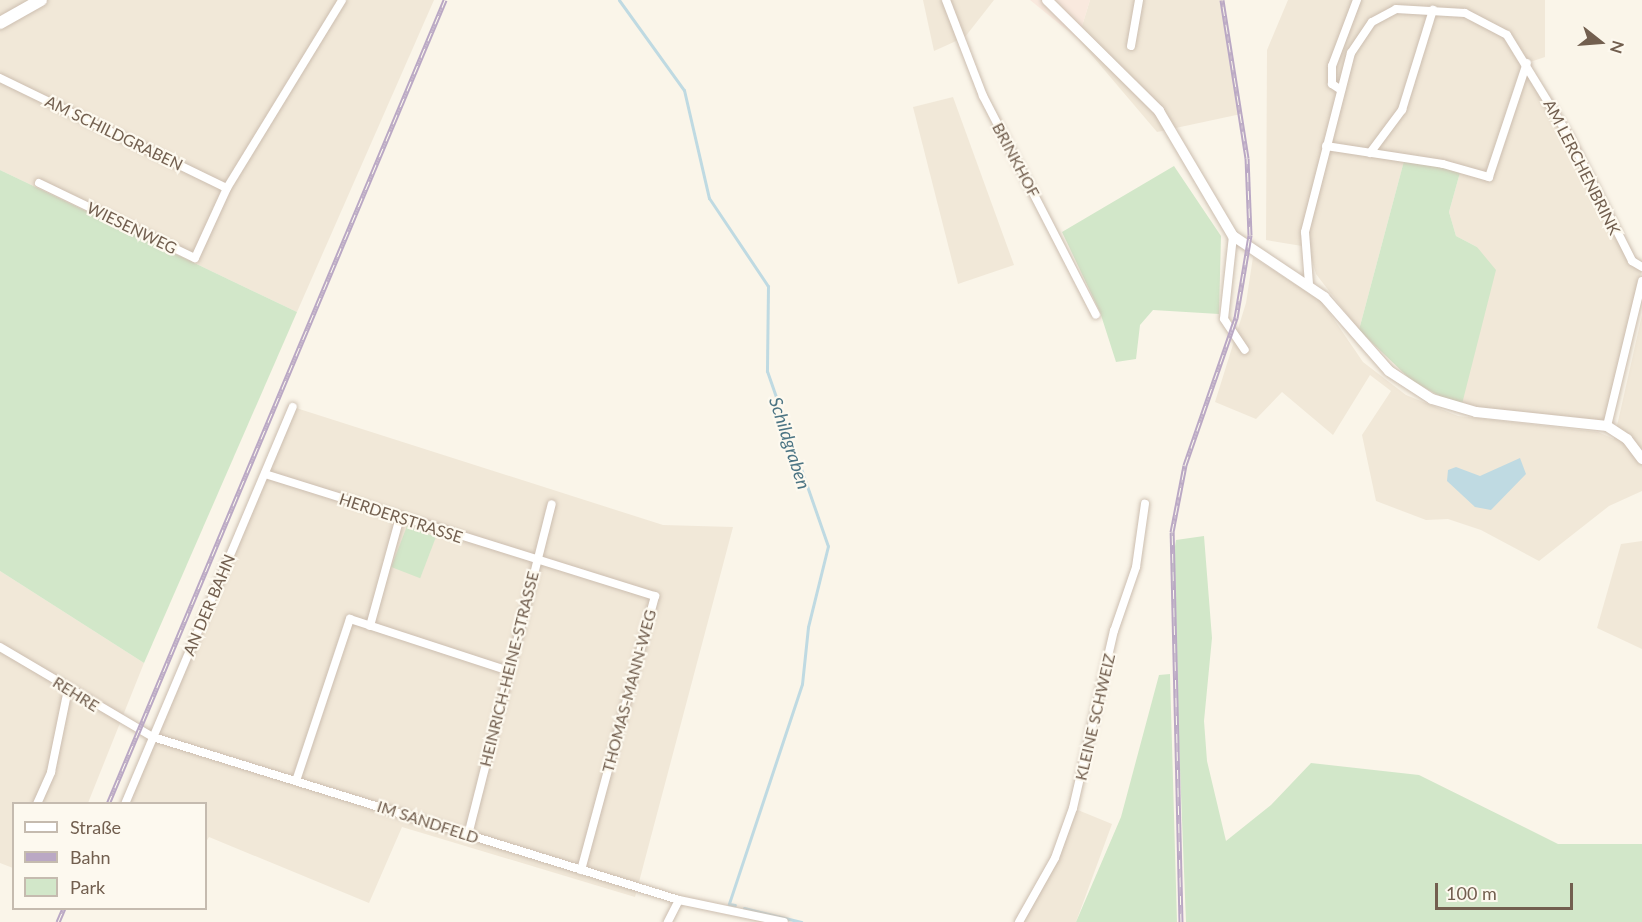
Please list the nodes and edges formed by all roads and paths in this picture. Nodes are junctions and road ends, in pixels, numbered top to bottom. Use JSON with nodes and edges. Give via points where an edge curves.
{"nodes":[{"id":1,"x":41,"y":0,"type":"edge"},
{"id":2,"x":342,"y":0,"type":"edge"},
{"id":3,"x":946,"y":0,"type":"edge"},
{"id":4,"x":1047,"y":0,"type":"edge"},
{"id":5,"x":1139,"y":0,"type":"edge"},
{"id":6,"x":1357,"y":0,"type":"edge"},
{"id":7,"x":1432,"y":10,"type":"junction"},
{"id":8,"x":0,"y":23,"type":"edge"},
{"id":9,"x":1131,"y":46,"type":"dead end"},
{"id":10,"x":1527,"y":63,"type":"junction"},
{"id":11,"x":0,"y":78,"type":"edge"},
{"id":12,"x":1341,"y":90,"type":"junction"},
{"id":13,"x":1326,"y":146,"type":"junction"},
{"id":14,"x":1370,"y":153,"type":"junction"},
{"id":15,"x":39,"y":183,"type":"dead end"},
{"id":16,"x":227,"y":188,"type":"junction"},
{"id":17,"x":1233,"y":236,"type":"junction"},
{"id":18,"x":1642,"y":267,"type":"edge"},
{"id":19,"x":1642,"y":281,"type":"edge"},
{"id":20,"x":1308,"y":284,"type":"junction"},
{"id":21,"x":1096,"y":315,"type":"dead end"},
{"id":22,"x":1245,"y":350,"type":"dead end"},
{"id":23,"x":293,"y":407,"type":"dead end"},
{"id":24,"x":1607,"y":426,"type":"junction"},
{"id":25,"x":1642,"y":459,"type":"edge"},
{"id":26,"x":265,"y":474,"type":"junction"},
{"id":27,"x":552,"y":504,"type":"dead end"},
{"id":28,"x":1145,"y":504,"type":"dead end"},
{"id":29,"x":400,"y":517,"type":"junction"},
{"id":30,"x":537,"y":561,"type":"junction"},
{"id":31,"x":370,"y":626,"type":"junction"},
{"id":32,"x":0,"y":647,"type":"edge"},
{"id":33,"x":506,"y":670,"type":"junction"},
{"id":34,"x":68,"y":689,"type":"junction"},
{"id":35,"x":153,"y":737,"type":"junction"},
{"id":36,"x":296,"y":781,"type":"junction"},
{"id":37,"x":38,"y":802,"type":"edge"},
{"id":38,"x":126,"y":802,"type":"edge"},
{"id":39,"x":468,"y":835,"type":"junction"},
{"id":40,"x":581,"y":870,"type":"junction"},
{"id":41,"x":679,"y":900,"type":"junction"},
{"id":42,"x":668,"y":922,"type":"edge"},
{"id":43,"x":784,"y":922,"type":"edge"},
{"id":44,"x":1019,"y":922,"type":"edge"}],
"edges":[{"from":1,"to":8,"type":"main road"},
{"from":2,"to":16,"type":"street"},
{"from":3,"to":21,"type":"street","name":"BRINKHOF","via":[[983,96]]},
{"from":4,"to":17,"type":"street","via":[[1159,111]]},
{"from":5,"to":9,"type":"street"},
{"from":6,"to":12,"type":"street","via":[[1332,66],[1332,84]]},
{"from":7,"to":10,"type":"street","name":"AM LERCHENBRINK","via":[[1465,13],[1486,22],[1507,35]]},
{"from":7,"to":12,"type":"street","name":"AM LERCHENBRINK","via":[[1396,9],[1372,22],[1351,53]]},
{"from":7,"to":14,"type":"street","via":[[1402,110]]},
{"from":10,"to":14,"type":"street","via":[[1489,177]]},
{"from":10,"to":18,"type":"street","name":"AM LERCHENBRINK","via":[[1612,227],[1632,261]]},
{"from":11,"to":16,"type":"street","name":"AM SCHILDGRABEN"},
{"from":12,"to":13,"type":"street","name":"AM LERCHENBRINK"},
{"from":13,"to":14,"type":"street"},
{"from":13,"to":20,"type":"street","name":"AM LERCHENBRINK","via":[[1305,232]]},
{"from":15,"to":16,"type":"street","name":"WIESENWEG","via":[[195,258]]},
{"from":17,"to":20,"type":"street"},
{"from":17,"to":22,"type":"street","via":[[1224,319]]},
{"from":19,"to":24,"type":"street"},
{"from":20,"to":24,"type":"street","via":[[1389,371],[1432,399],[1476,412]]},
{"from":23,"to":26,"type":"street","name":"AN DER BAHN"},
{"from":24,"to":25,"type":"street","via":[[1627,439]]},
{"from":26,"to":29,"type":"street","name":"HERDERSTRASSE"},
{"from":26,"to":35,"type":"street","name":"AN DER BAHN"},
{"from":27,"to":30,"type":"street","name":"HEINRICH-HEINE-STRASSE"},
{"from":28,"to":44,"type":"street","name":"KLEINE SCHWEIZ","via":[[1137,567],[1114,631],[1073,808],[1055,858]]},
{"from":29,"to":30,"type":"street","name":"HERDERSTRASSE"},
{"from":29,"to":31,"type":"street"},
{"from":30,"to":33,"type":"street","name":"HEINRICH-HEINE-STRASSE"},
{"from":30,"to":40,"type":"street","name":"THOMAS-MANN-WEG","via":[[655,596]]},
{"from":31,"to":33,"type":"street"},
{"from":31,"to":36,"type":"street","via":[[350,619]]},
{"from":32,"to":34,"type":"street","name":"REHRE"},
{"from":33,"to":39,"type":"street","name":"HEINRICH-HEINE-STRASSE"},
{"from":34,"to":35,"type":"street","name":"REHRE"},
{"from":34,"to":37,"type":"street","via":[[51,772]]},
{"from":35,"to":36,"type":"street","name":"IM SANDFELD"},
{"from":35,"to":38,"type":"street","name":"AN DER BAHN"},
{"from":36,"to":39,"type":"street","name":"IM SANDFELD"},
{"from":39,"to":40,"type":"street","name":"IM SANDFELD"},
{"from":40,"to":41,"type":"street","name":"IM SANDFELD"},
{"from":41,"to":42,"type":"street"},
{"from":41,"to":43,"type":"street"}]}
